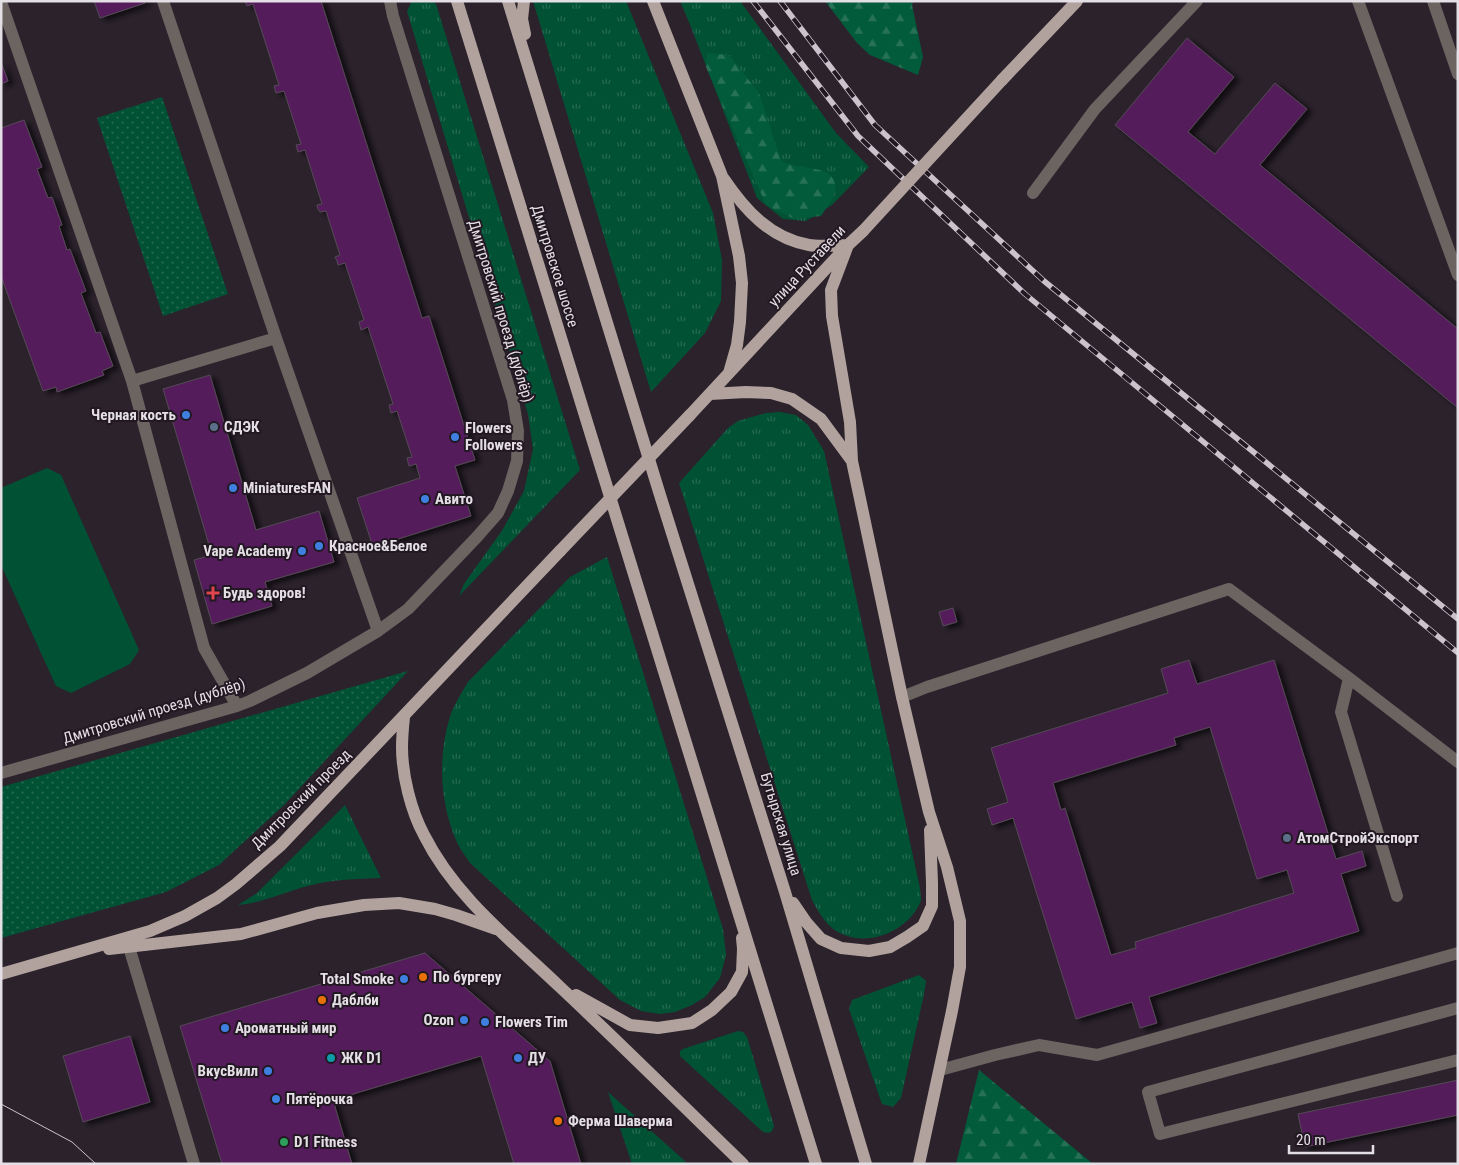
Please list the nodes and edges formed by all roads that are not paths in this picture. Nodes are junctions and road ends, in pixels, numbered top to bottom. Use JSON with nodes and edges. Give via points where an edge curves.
{"nodes":[{"id":1,"x":163,"y":1,"type":"edge"},
{"id":2,"x":390,"y":1,"type":"edge"},
{"id":3,"x":457,"y":1,"type":"edge"},
{"id":4,"x":508,"y":1,"type":"edge"},
{"id":5,"x":524,"y":1,"type":"edge"},
{"id":6,"x":653,"y":1,"type":"edge"},
{"id":7,"x":1077,"y":1,"type":"edge"},
{"id":8,"x":1197,"y":1,"type":"edge"},
{"id":9,"x":1358,"y":1,"type":"edge"},
{"id":10,"x":1433,"y":1,"type":"edge"},
{"id":11,"x":1,"y":2,"type":"edge"},
{"id":12,"x":1458,"y":74,"type":"edge"},
{"id":13,"x":533,"y":83,"type":"junction"},
{"id":14,"x":722,"y":176,"type":"junction"},
{"id":15,"x":1033,"y":193,"type":"dead end"},
{"id":16,"x":848,"y":244,"type":"junction"},
{"id":17,"x":1458,"y":275,"type":"edge"},
{"id":18,"x":276,"y":338,"type":"junction"},
{"id":19,"x":729,"y":373,"type":"junction"},
{"id":20,"x":132,"y":381,"type":"junction"},
{"id":21,"x":710,"y":394,"type":"junction"},
{"id":22,"x":852,"y":461,"type":"junction"},
{"id":23,"x":560,"y":552,"type":"joint"},
{"id":24,"x":378,"y":631,"type":"junction"},
{"id":25,"x":1349,"y":678,"type":"junction"},
{"id":26,"x":902,"y":698,"type":"junction"},
{"id":27,"x":237,"y":706,"type":"junction"},
{"id":28,"x":404,"y":717,"type":"junction"},
{"id":29,"x":1458,"y":762,"type":"edge"},
{"id":30,"x":1,"y":773,"type":"edge"},
{"id":31,"x":929,"y":812,"type":"junction"},
{"id":32,"x":785,"y":892,"type":"junction"},
{"id":33,"x":1397,"y":896,"type":"dead end"},
{"id":34,"x":740,"y":916,"type":"junction"},
{"id":35,"x":498,"y":930,"type":"junction"},
{"id":36,"x":129,"y":947,"type":"junction"},
{"id":37,"x":77,"y":952,"type":"junction"},
{"id":38,"x":1458,"y":952,"type":"edge"},
{"id":39,"x":1,"y":974,"type":"edge"},
{"id":40,"x":559,"y":986,"type":"junction"},
{"id":41,"x":1458,"y":1008,"type":"edge"},
{"id":42,"x":1458,"y":1060,"type":"edge"},
{"id":43,"x":940,"y":1070,"type":"junction"},
{"id":44,"x":194,"y":1164,"type":"edge"},
{"id":45,"x":743,"y":1164,"type":"edge"},
{"id":46,"x":816,"y":1164,"type":"edge"},
{"id":47,"x":866,"y":1164,"type":"edge"},
{"id":48,"x":919,"y":1164,"type":"edge"}],
"edges":[{"from":1,"to":18,"type":"street"},
{"from":2,"to":24,"type":"street","name":"Дмитровский проезд (дублёр)","via":[[513,400],[518,438],[517,461],[498,513],[408,609]]},
{"from":3,"to":34,"type":"main road","name":"Дмитровское шоссе"},
{"from":4,"to":13,"type":"main road"},
{"from":5,"to":13,"type":"main road","via":[[522,19]]},
{"from":6,"to":14,"type":"main road"},
{"from":7,"to":16,"type":"main road","name":"улица Руставели","bridge":true},
{"from":8,"to":15,"type":"street","via":[[1095,109]]},
{"from":9,"to":17,"type":"street"},
{"from":10,"to":12,"type":"street"},
{"from":11,"to":20,"type":"street"},
{"from":13,"to":32,"type":"main road","name":"Бутырская улица"},
{"from":14,"to":16,"type":"main road","via":[[741,203],[776,233],[791,241],[811,245]]},
{"from":14,"to":19,"type":"main road","via":[[742,283],[737,344]]},
{"from":16,"to":19,"type":"main road","name":"улица Руставели"},
{"from":16,"to":22,"type":"main road","via":[[831,298],[850,422]]},
{"from":18,"to":20,"type":"street"},
{"from":18,"to":24,"type":"street"},
{"from":19,"to":21,"type":"main road","name":"улица Руставели"},
{"from":20,"to":27,"type":"street","via":[[204,648]]},
{"from":21,"to":22,"type":"main road","via":[[771,393],[792,399],[821,419]]},
{"from":21,"to":23,"type":"main road","name":"улица Руставели","bridge":true},
{"from":22,"to":26,"type":"main road"},
{"from":23,"to":28,"type":"main road","name":"Дмитровский проезд"},
{"from":24,"to":27,"type":"street","name":"Дмитровский проезд (дублёр)","via":[[308,673]]},
{"from":25,"to":26,"type":"street","via":[[1228,589],[927,687]]},
{"from":25,"to":29,"type":"street"},
{"from":25,"to":33,"type":"street","via":[[1341,712]]},
{"from":26,"to":31,"type":"main road"},
{"from":27,"to":30,"type":"street","name":"Дмитровский проезд (дублёр)"},
{"from":28,"to":35,"type":"main road","via":[[402,748],[405,775],[423,834],[461,890]]},
{"from":28,"to":37,"type":"main road","name":"Дмитровский проезд","via":[[280,846],[217,898],[150,931]]},
{"from":31,"to":32,"type":"main road","via":[[932,906],[923,926],[908,938],[890,947],[869,951],[842,948],[821,939]]},
{"from":31,"to":43,"type":"main road","via":[[960,921],[960,967]]},
{"from":32,"to":47,"type":"main road","name":"Бутырская улица"},
{"from":34,"to":40,"type":"main road","via":[[742,972],[731,992],[712,1010],[692,1022],[658,1028],[630,1025]]},
{"from":34,"to":46,"type":"main road"},
{"from":35,"to":36,"type":"main road","via":[[435,909],[399,903],[317,913],[242,934]]},
{"from":35,"to":40,"type":"main road"},
{"from":36,"to":37,"type":"main road"},
{"from":36,"to":44,"type":"street"},
{"from":37,"to":39,"type":"main road","name":"Дмитровский проезд"},
{"from":38,"to":43,"type":"street","via":[[1096,1055],[1040,1045]]},
{"from":40,"to":45,"type":"main road"},
{"from":41,"to":42,"type":"street","via":[[1148,1092],[1160,1134]]},
{"from":43,"to":48,"type":"main road"}]}
